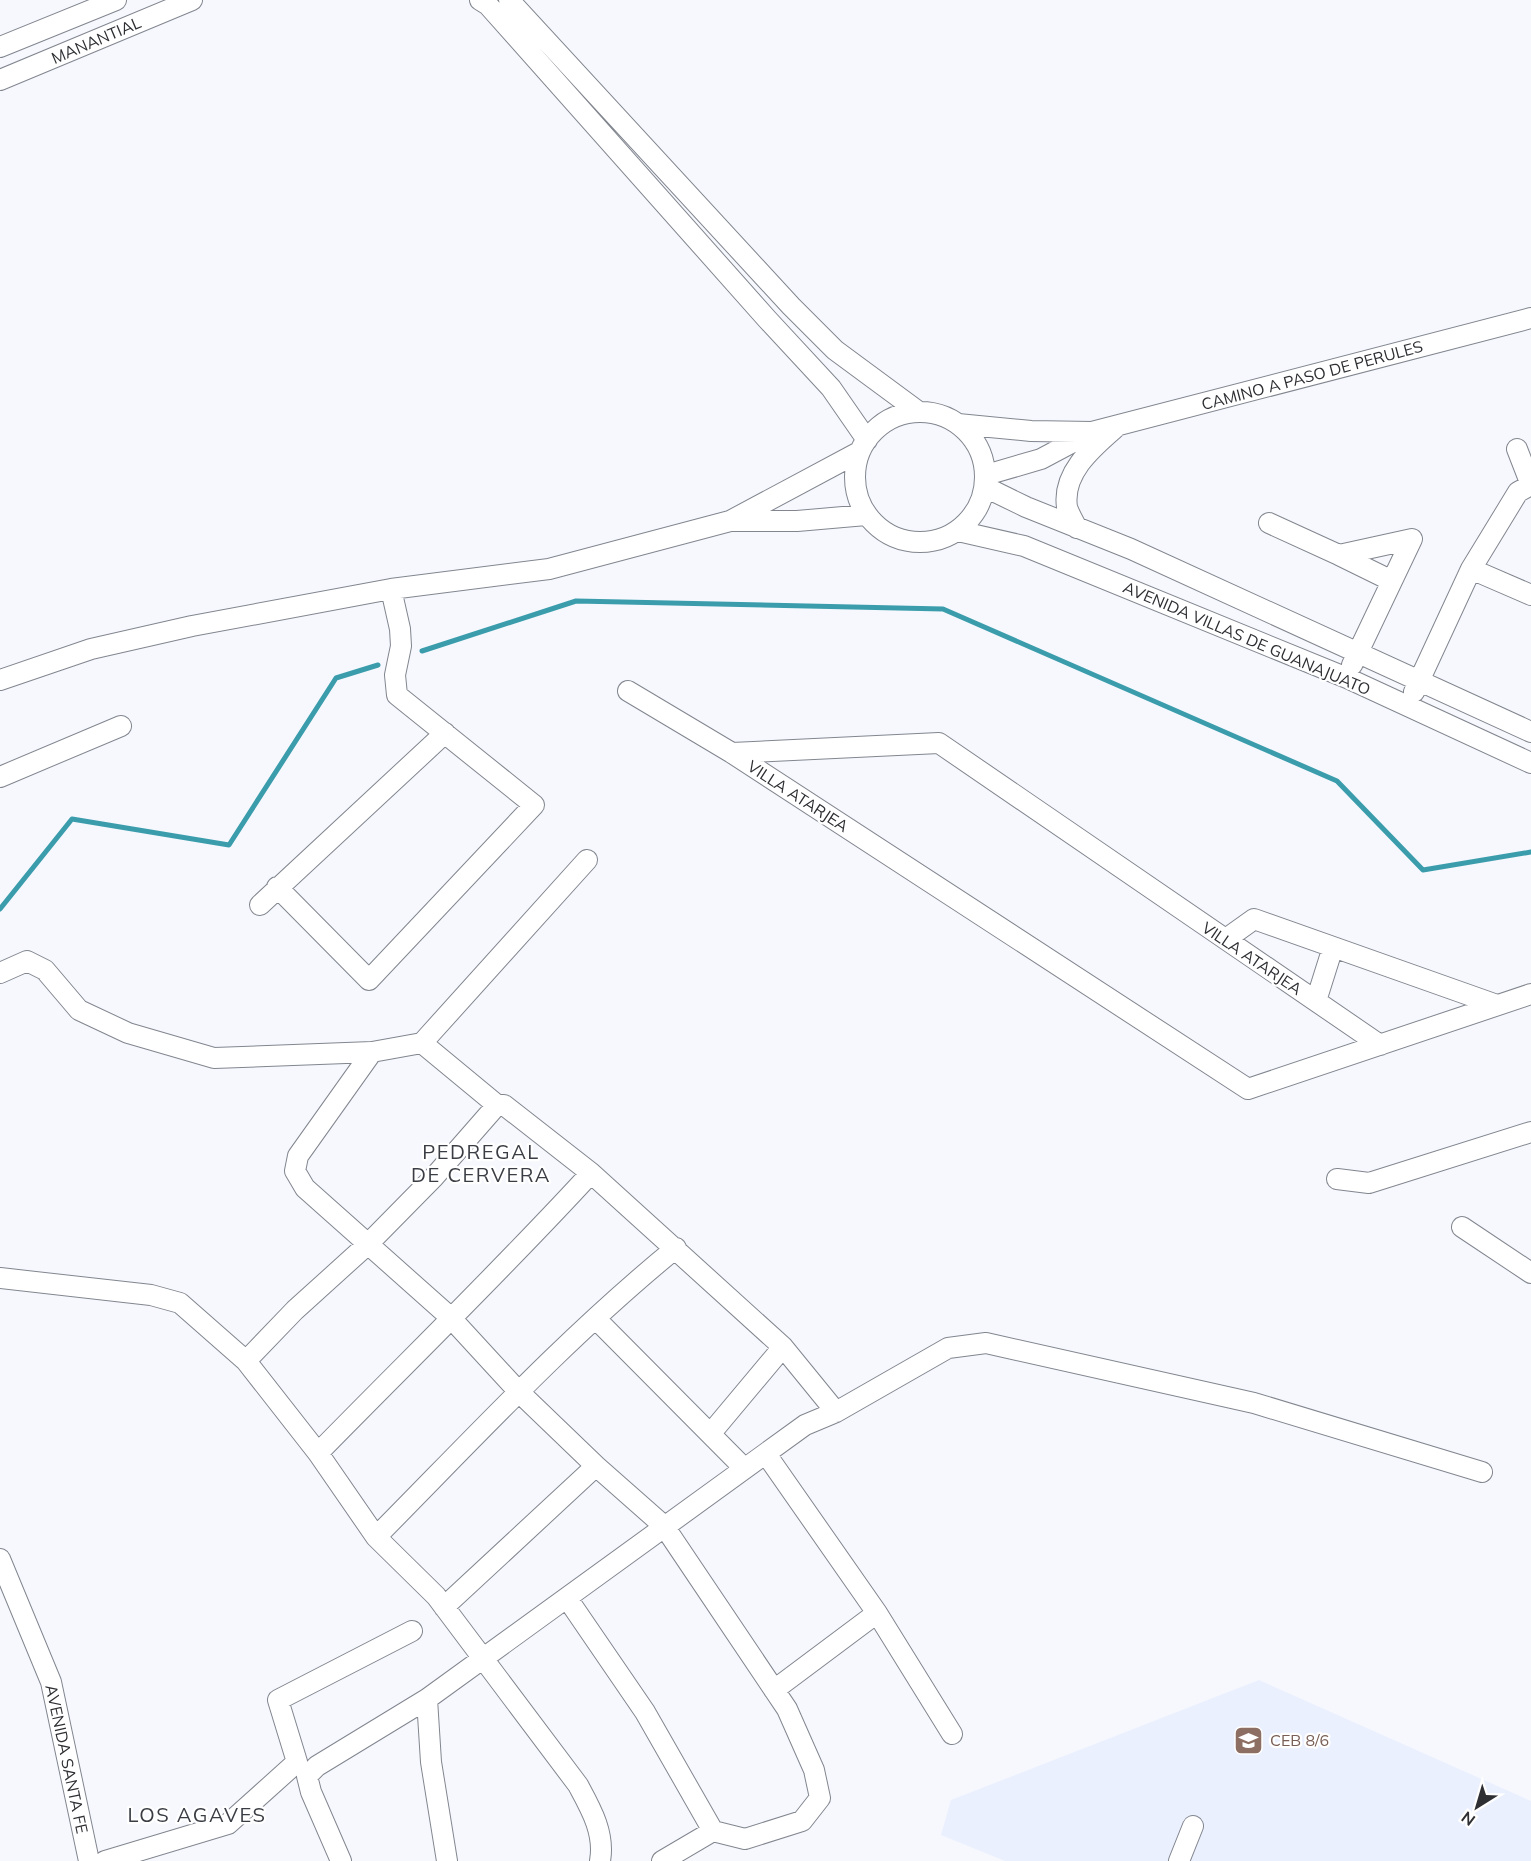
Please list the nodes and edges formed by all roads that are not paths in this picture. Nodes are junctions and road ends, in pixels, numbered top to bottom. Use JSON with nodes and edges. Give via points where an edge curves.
{"nodes":[{"id":1,"x":116,"y":0,"type":"edge"},
{"id":2,"x":192,"y":0,"type":"edge"},
{"id":3,"x":480,"y":0,"type":"edge"},
{"id":4,"x":508,"y":0,"type":"edge"},
{"id":5,"x":0,"y":47,"type":"edge"},
{"id":6,"x":0,"y":80,"type":"edge"},
{"id":7,"x":1531,"y":318,"type":"edge"},
{"id":8,"x":919,"y":412,"type":"junction"},
{"id":9,"x":958,"y":424,"type":"junction"},
{"id":10,"x":1116,"y":427,"type":"junction"},
{"id":11,"x":1092,"y":432,"type":"junction"},
{"id":12,"x":863,"y":446,"type":"junction"},
{"id":13,"x":1517,"y":449,"type":"dead end"},
{"id":14,"x":986,"y":481,"type":"junction"},
{"id":15,"x":866,"y":515,"type":"junction"},
{"id":16,"x":730,"y":521,"type":"junction"},
{"id":17,"x":1269,"y":523,"type":"dead end"},
{"id":18,"x":1077,"y":528,"type":"junction"},
{"id":19,"x":958,"y":531,"type":"junction"},
{"id":20,"x":1339,"y":555,"type":"junction"},
{"id":21,"x":1471,"y":569,"type":"junction"},
{"id":22,"x":1392,"y":581,"type":"junction"},
{"id":23,"x":391,"y":589,"type":"junction"},
{"id":24,"x":1531,"y":595,"type":"edge"},
{"id":25,"x":1357,"y":653,"type":"junction"},
{"id":26,"x":1347,"y":678,"type":"junction"},
{"id":27,"x":0,"y":680,"type":"edge"},
{"id":28,"x":1419,"y":681,"type":"junction"},
{"id":29,"x":628,"y":691,"type":"dead end"},
{"id":30,"x":1408,"y":706,"type":"junction"},
{"id":31,"x":121,"y":726,"type":"dead end"},
{"id":32,"x":1531,"y":732,"type":"edge"},
{"id":33,"x":445,"y":733,"type":"junction"},
{"id":34,"x":732,"y":753,"type":"junction"},
{"id":35,"x":1531,"y":763,"type":"edge"},
{"id":36,"x":0,"y":777,"type":"edge"},
{"id":37,"x":587,"y":860,"type":"dead end"},
{"id":38,"x":277,"y":887,"type":"junction"},
{"id":39,"x":260,"y":904,"type":"dead end"},
{"id":40,"x":1226,"y":939,"type":"junction"},
{"id":41,"x":1333,"y":947,"type":"junction"},
{"id":42,"x":0,"y":974,"type":"edge"},
{"id":43,"x":1531,"y":994,"type":"edge"},
{"id":44,"x":1316,"y":1001,"type":"junction"},
{"id":45,"x":1497,"y":1005,"type":"junction"},
{"id":46,"x":422,"y":1043,"type":"junction"},
{"id":47,"x":1380,"y":1045,"type":"junction"},
{"id":48,"x":372,"y":1052,"type":"junction"},
{"id":49,"x":497,"y":1105,"type":"junction"},
{"id":50,"x":1531,"y":1132,"type":"edge"},
{"id":51,"x":591,"y":1173,"type":"junction"},
{"id":52,"x":1336,"y":1179,"type":"dead end"},
{"id":53,"x":1462,"y":1227,"type":"dead end"},
{"id":54,"x":368,"y":1244,"type":"junction"},
{"id":55,"x":676,"y":1248,"type":"junction"},
{"id":56,"x":1530,"y":1270,"type":"edge"},
{"id":57,"x":0,"y":1278,"type":"edge"},
{"id":58,"x":450,"y":1317,"type":"junction"},
{"id":59,"x":596,"y":1319,"type":"junction"},
{"id":60,"x":783,"y":1347,"type":"junction"},
{"id":61,"x":246,"y":1362,"type":"junction"},
{"id":62,"x":519,"y":1392,"type":"junction"},
{"id":63,"x":836,"y":1412,"type":"junction"},
{"id":64,"x":711,"y":1433,"type":"junction"},
{"id":65,"x":318,"y":1453,"type":"junction"},
{"id":66,"x":766,"y":1454,"type":"junction"},
{"id":67,"x":596,"y":1466,"type":"junction"},
{"id":68,"x":744,"y":1468,"type":"junction"},
{"id":69,"x":1482,"y":1472,"type":"dead end"},
{"id":70,"x":664,"y":1526,"type":"junction"},
{"id":71,"x":376,"y":1538,"type":"junction"},
{"id":72,"x":1,"y":1567,"type":"edge"},
{"id":73,"x":567,"y":1598,"type":"junction"},
{"id":74,"x":444,"y":1607,"type":"junction"},
{"id":75,"x":877,"y":1612,"type":"junction"},
{"id":76,"x":412,"y":1631,"type":"dead end"},
{"id":77,"x":483,"y":1659,"type":"junction"},
{"id":78,"x":774,"y":1690,"type":"junction"},
{"id":79,"x":427,"y":1699,"type":"junction"},
{"id":80,"x":952,"y":1734,"type":"dead end"},
{"id":81,"x":1194,"y":1826,"type":"dead end"},
{"id":82,"x":713,"y":1831,"type":"junction"},
{"id":83,"x":89,"y":1861,"type":"edge"},
{"id":84,"x":105,"y":1861,"type":"edge"},
{"id":85,"x":341,"y":1861,"type":"edge"},
{"id":86,"x":447,"y":1861,"type":"edge"},
{"id":87,"x":600,"y":1861,"type":"edge"},
{"id":88,"x":662,"y":1861,"type":"edge"},
{"id":89,"x":1179,"y":1861,"type":"edge"}],
"edges":[{"from":1,"to":5,"type":"street"},
{"from":2,"to":6,"type":"street","name":"MANANTIAL"},
{"from":3,"to":12,"type":"street","via":[[820,375]]},
{"from":4,"to":8,"type":"street","via":[[791,306],[835,350]]},
{"from":7,"to":10,"type":"street","name":"CAMINO A PASO DE PERULES"},
{"from":8,"to":9,"type":"street","via":[[939,415]]},
{"from":8,"to":12,"type":"street","via":[[899,415],[881,425]]},
{"from":9,"to":11,"type":"street","name":"CAMINO A PASO DE PERULES"},
{"from":9,"to":14,"type":"street","via":[[982,456]]},
{"from":10,"to":11,"type":"street","name":"CAMINO A PASO DE PERULES"},
{"from":10,"to":18,"type":"street","via":[[1087,453],[1069,480],[1067,507]]},
{"from":11,"to":14,"type":"street","name":"CAMINO A PASO DE PERULES","via":[[1041,459]]},
{"from":12,"to":15,"type":"street","via":[[855,477]]},
{"from":12,"to":16,"type":"street"},
{"from":13,"to":21,"type":"street","via":[[1531,485],[1518,492]]},
{"from":14,"to":18,"type":"street","name":"AVENIDA VILLAS DE GUANAJUATO","via":[[1026,507]]},
{"from":14,"to":19,"type":"street","via":[[980,503]]},
{"from":15,"to":16,"type":"street"},
{"from":15,"to":19,"type":"street","via":[[882,529],[920,542]]},
{"from":16,"to":23,"type":"street","via":[[549,569]]},
{"from":17,"to":20,"type":"street"},
{"from":18,"to":25,"type":"street","name":"AVENIDA VILLAS DE GUANAJUATO"},
{"from":19,"to":26,"type":"street","name":"AVENIDA VILLAS DE GUANAJUATO","via":[[1024,546]]},
{"from":20,"to":22,"type":"street"},
{"from":20,"to":22,"type":"street","via":[[1412,539]]},
{"from":21,"to":24,"type":"street"},
{"from":21,"to":28,"type":"street"},
{"from":22,"to":25,"type":"street"},
{"from":23,"to":27,"type":"street","via":[[91,649]]},
{"from":23,"to":33,"type":"street","via":[[401,645],[395,675],[397,695]]},
{"from":25,"to":26,"type":"street"},
{"from":25,"to":28,"type":"street","name":"AVENIDA VILLAS DE GUANAJUATO"},
{"from":26,"to":30,"type":"street","name":"AVENIDA VILLAS DE GUANAJUATO"},
{"from":28,"to":30,"type":"street"},
{"from":28,"to":32,"type":"street","name":"AVENIDA VILLAS DE GUANAJUATO"},
{"from":29,"to":34,"type":"street"},
{"from":30,"to":35,"type":"street","name":"AVENIDA VILLAS DE GUANAJUATO"},
{"from":31,"to":36,"type":"street"},
{"from":33,"to":38,"type":"street"},
{"from":33,"to":38,"type":"street","via":[[534,805],[369,980]]},
{"from":34,"to":40,"type":"street","name":"VILLA ATARJEA","via":[[939,743]]},
{"from":34,"to":47,"type":"street","name":"VILLA ATARJEA","via":[[1248,1089]]},
{"from":37,"to":46,"type":"street"},
{"from":38,"to":39,"type":"street"},
{"from":40,"to":41,"type":"street","via":[[1254,919]]},
{"from":40,"to":44,"type":"street","name":"VILLA ATARJEA"},
{"from":41,"to":44,"type":"street"},
{"from":41,"to":45,"type":"street"},
{"from":42,"to":48,"type":"street","via":[[27,961],[45,970],[79,1010],[128,1033],[214,1058]]},
{"from":43,"to":45,"type":"street","name":"VILLA ATARJEA"},
{"from":44,"to":47,"type":"street","name":"VILLA ATARJEA"},
{"from":45,"to":47,"type":"street","name":"VILLA ATARJEA"},
{"from":46,"to":48,"type":"street"},
{"from":46,"to":49,"type":"street"},
{"from":48,"to":54,"type":"street","via":[[298,1156],[295,1171],[305,1188]]},
{"from":49,"to":51,"type":"street","via":[[504,1105]]},
{"from":49,"to":54,"type":"street"},
{"from":50,"to":52,"type":"street","via":[[1369,1183]]},
{"from":51,"to":55,"type":"street"},
{"from":51,"to":58,"type":"street"},
{"from":53,"to":56,"type":"street"},
{"from":54,"to":58,"type":"street"},
{"from":54,"to":61,"type":"street","via":[[295,1310]]},
{"from":55,"to":59,"type":"street"},
{"from":55,"to":60,"type":"street"},
{"from":57,"to":61,"type":"street","via":[[151,1295],[180,1303]]},
{"from":58,"to":62,"type":"street"},
{"from":58,"to":65,"type":"street"},
{"from":59,"to":62,"type":"street"},
{"from":59,"to":64,"type":"street"},
{"from":60,"to":63,"type":"street"},
{"from":60,"to":64,"type":"street"},
{"from":61,"to":65,"type":"street"},
{"from":62,"to":67,"type":"street"},
{"from":62,"to":71,"type":"street"},
{"from":63,"to":66,"type":"street","via":[[805,1425]]},
{"from":63,"to":69,"type":"street","via":[[948,1348],[986,1343],[1254,1403]]},
{"from":64,"to":68,"type":"street"},
{"from":65,"to":71,"type":"street"},
{"from":66,"to":68,"type":"street"},
{"from":66,"to":75,"type":"street"},
{"from":67,"to":70,"type":"street"},
{"from":67,"to":74,"type":"street"},
{"from":68,"to":70,"type":"street"},
{"from":70,"to":73,"type":"street"},
{"from":70,"to":78,"type":"street"},
{"from":71,"to":74,"type":"street"},
{"from":72,"to":83,"type":"street","name":"AVENIDA SANTA FE","via":[[51,1682]]},
{"from":73,"to":77,"type":"street"},
{"from":73,"to":82,"type":"street","via":[[645,1712]]},
{"from":74,"to":77,"type":"street"},
{"from":75,"to":78,"type":"street"},
{"from":75,"to":80,"type":"street"},
{"from":76,"to":84,"type":"street","via":[[278,1700],[297,1762],[228,1824]]},
{"from":77,"to":79,"type":"street"},
{"from":77,"to":87,"type":"street","via":[[578,1785],[596,1817],[602,1849]]},
{"from":78,"to":82,"type":"street","via":[[788,1709],[814,1770],[820,1798],[802,1821],[745,1839]]},
{"from":79,"to":85,"type":"street","via":[[317,1766],[307,1776]]},
{"from":79,"to":86,"type":"street","via":[[431,1762]]},
{"from":81,"to":89,"type":"street"},
{"from":82,"to":88,"type":"street"}]}
